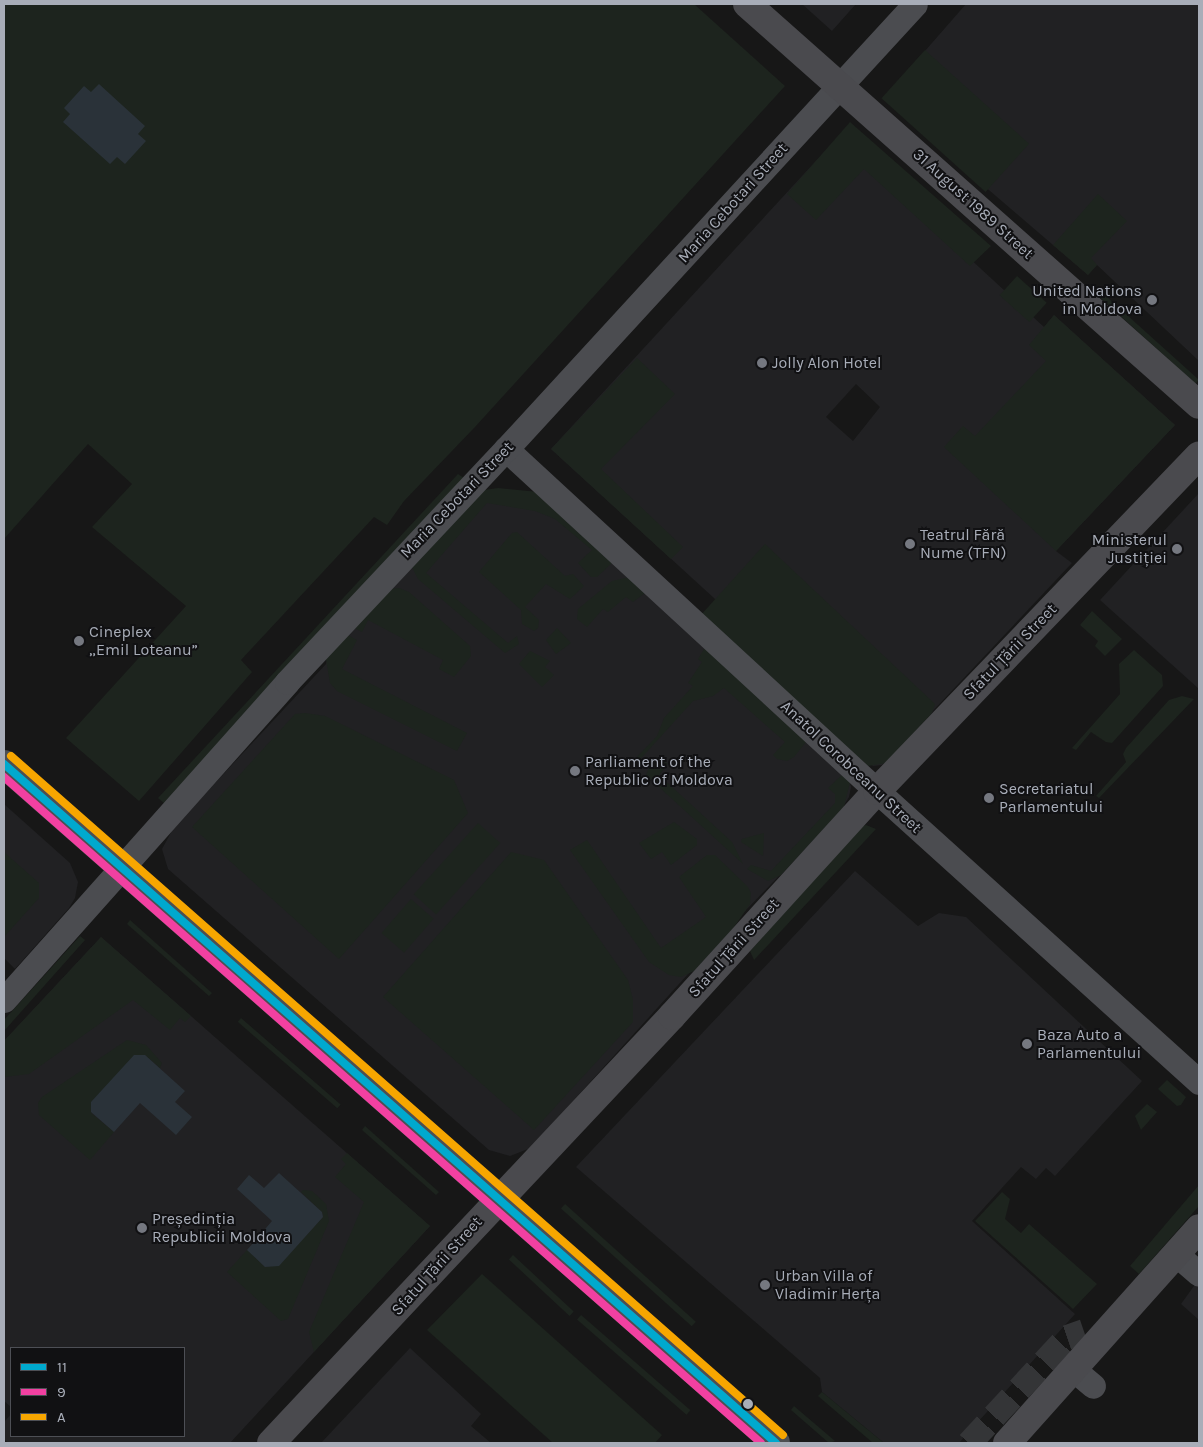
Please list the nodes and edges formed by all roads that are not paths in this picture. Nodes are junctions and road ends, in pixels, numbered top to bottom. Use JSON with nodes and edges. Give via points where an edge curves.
{"nodes":[{"id":1,"x":747,"y":4,"type":"edge"},
{"id":2,"x":915,"y":4,"type":"edge"},
{"id":3,"x":839,"y":86,"type":"junction"},
{"id":4,"x":1199,"y":405,"type":"edge"},
{"id":5,"x":506,"y":449,"type":"junction"},
{"id":6,"x":1199,"y":455,"type":"edge"},
{"id":7,"x":4,"y":764,"type":"edge"},
{"id":8,"x":877,"y":792,"type":"junction"},
{"id":9,"x":121,"y":867,"type":"junction"},
{"id":10,"x":4,"y":1000,"type":"edge"},
{"id":11,"x":1199,"y":1082,"type":"edge"},
{"id":12,"x":498,"y":1198,"type":"junction"},
{"id":13,"x":1199,"y":1228,"type":"edge"},
{"id":14,"x":1176,"y":1254,"type":"junction"},
{"id":15,"x":1199,"y":1274,"type":"edge"},
{"id":16,"x":271,"y":1443,"type":"edge"},
{"id":17,"x":776,"y":1443,"type":"edge"},
{"id":18,"x":1007,"y":1443,"type":"edge"}],
"edges":[{"from":1,"to":3,"type":"main road","name":"31 August 1989 Street"},
{"from":2,"to":3,"type":"street","name":"Maria Cebotari Street"},
{"from":3,"to":4,"type":"main road","name":"31 August 1989 Street"},
{"from":3,"to":5,"type":"street","name":"Maria Cebotari Street"},
{"from":5,"to":8,"type":"street","name":"Anatol Corobceanu Street"},
{"from":5,"to":9,"type":"street","name":"Maria Cebotari Street","via":[[287,682]]},
{"from":6,"to":8,"type":"main road","name":"Sfatul Țării Street"},
{"from":7,"to":9,"type":"main road"},
{"from":8,"to":11,"type":"street","name":"Anatol Corobceanu Street"},
{"from":8,"to":12,"type":"main road","name":"Sfatul Țării Street","via":[[672,1016]]},
{"from":9,"to":10,"type":"street","name":"Maria Cebotari Street"},
{"from":9,"to":12,"type":"main road"},
{"from":12,"to":16,"type":"main road","name":"Sfatul Țării Street"},
{"from":12,"to":17,"type":"main road"},
{"from":13,"to":14,"type":"main road"},
{"from":14,"to":15,"type":"street"},
{"from":14,"to":18,"type":"main road","via":[[1100,1329],[1073,1377]]}]}
